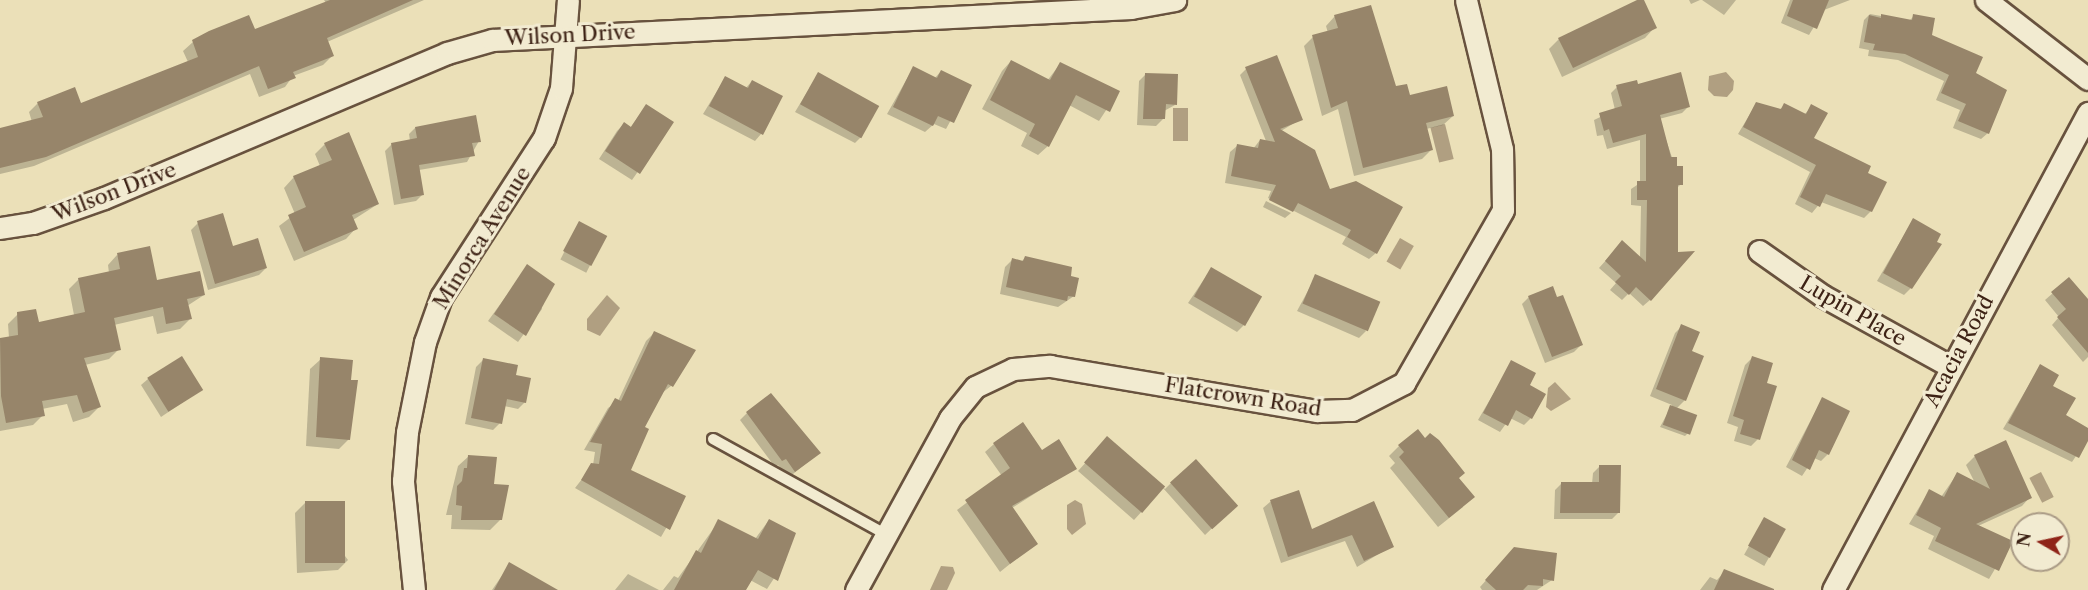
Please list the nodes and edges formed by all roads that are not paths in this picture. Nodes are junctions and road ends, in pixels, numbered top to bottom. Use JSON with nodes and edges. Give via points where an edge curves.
{"nodes":[{"id":1,"x":568,"y":0,"type":"edge"},
{"id":2,"x":1175,"y":0,"type":"edge"},
{"id":3,"x":1466,"y":0,"type":"edge"},
{"id":4,"x":1986,"y":0,"type":"edge"},
{"id":5,"x":562,"y":33,"type":"junction"},
{"id":6,"x":2088,"y":79,"type":"edge"},
{"id":7,"x":2088,"y":113,"type":"edge"},
{"id":8,"x":0,"y":228,"type":"edge"},
{"id":9,"x":1759,"y":251,"type":"dead end"},
{"id":10,"x":1950,"y":366,"type":"junction"},
{"id":11,"x":712,"y":439,"type":"dead end"},
{"id":12,"x":887,"y":535,"type":"junction"},
{"id":13,"x":414,"y":590,"type":"edge"},
{"id":14,"x":856,"y":590,"type":"edge"},
{"id":15,"x":1833,"y":590,"type":"edge"}],
"edges":[{"from":1,"to":5,"type":"street","name":"Minorca Avenue"},
{"from":2,"to":5,"type":"street","name":"Wilson Drive","via":[[1131,8]]},
{"from":3,"to":12,"type":"street","name":"Flatcrown Road","via":[[1502,149],[1503,210],[1404,383],[1352,410],[1317,411],[1050,366],[1013,369],[975,387],[950,418]]},
{"from":4,"to":6,"type":"street"},
{"from":5,"to":8,"type":"street","name":"Wilson Drive","via":[[492,40],[447,53],[104,198],[33,223]]},
{"from":5,"to":13,"type":"street","name":"Minorca Avenue","via":[[561,88],[544,138],[441,297],[425,342],[407,432],[403,482]]},
{"from":7,"to":10,"type":"street","name":"Acacia Road"},
{"from":9,"to":10,"type":"street","name":"Lupin Place","via":[[1822,296]]},
{"from":10,"to":15,"type":"street","name":"Acacia Road"},
{"from":11,"to":12,"type":"lane"},
{"from":12,"to":14,"type":"street","name":"Flatcrown Road"}]}
